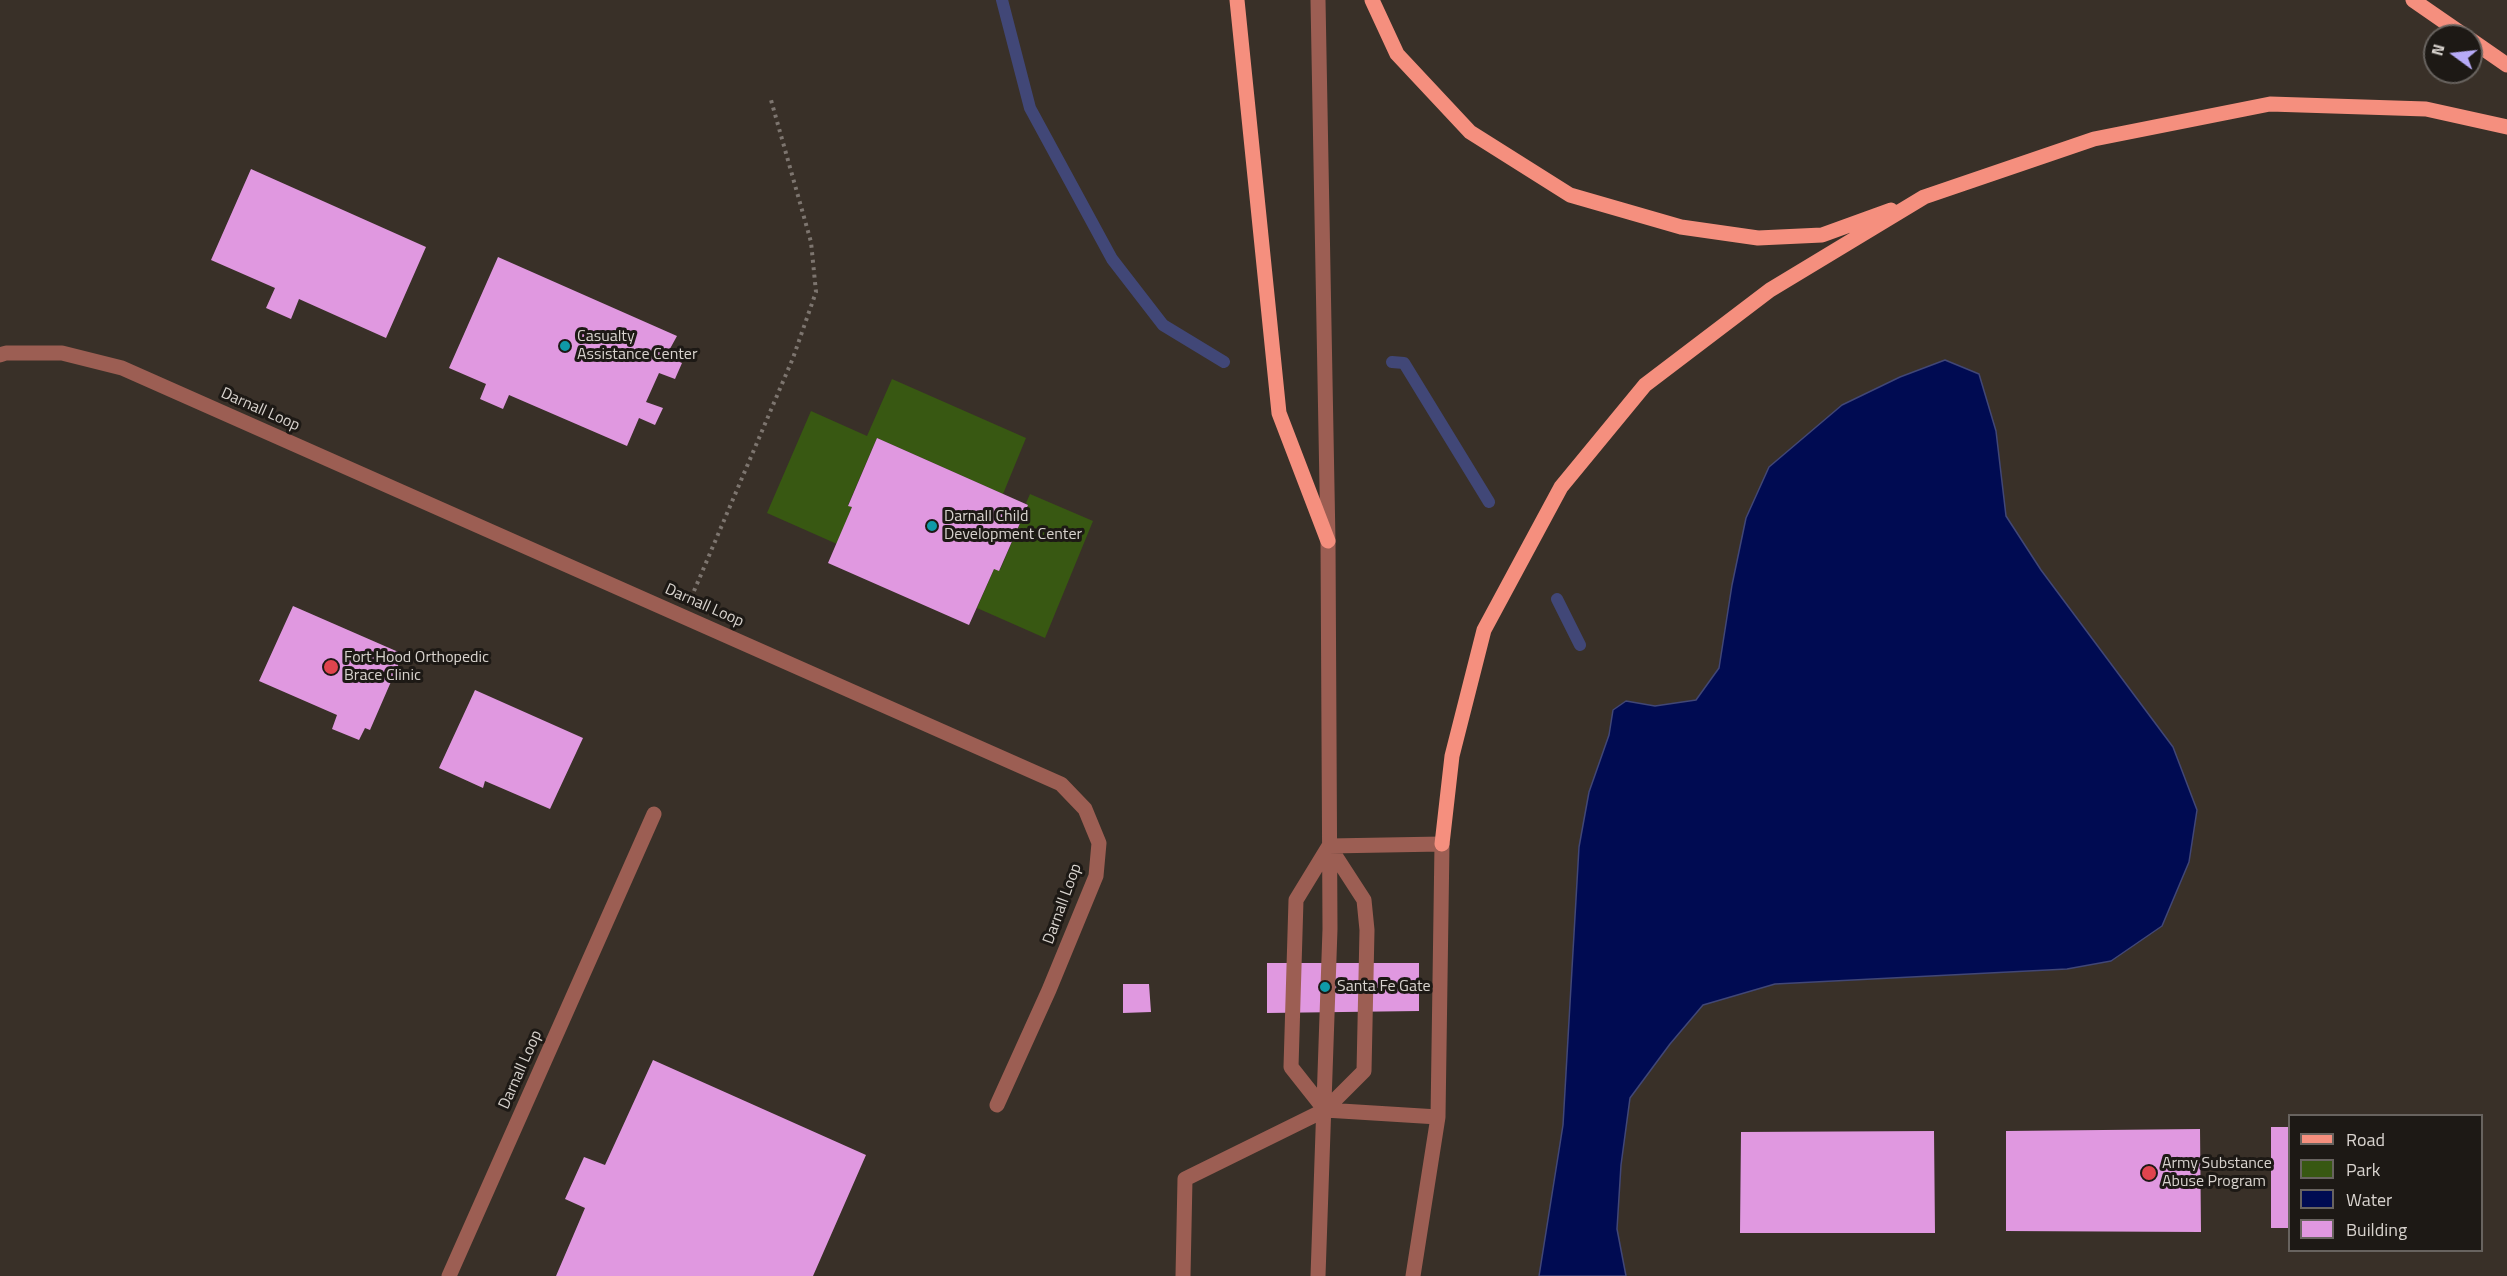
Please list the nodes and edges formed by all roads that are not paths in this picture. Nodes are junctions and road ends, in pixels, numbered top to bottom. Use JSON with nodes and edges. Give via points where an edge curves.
{"nodes":[{"id":1,"x":1237,"y":0,"type":"edge"},
{"id":2,"x":1318,"y":0,"type":"edge"},
{"id":3,"x":1372,"y":0,"type":"edge"},
{"id":4,"x":2413,"y":0,"type":"edge"},
{"id":5,"x":2448,"y":24,"type":"edge"},
{"id":6,"x":2483,"y":48,"type":"edge"},
{"id":7,"x":2507,"y":65,"type":"edge"},
{"id":8,"x":2507,"y":127,"type":"edge"},
{"id":9,"x":1924,"y":197,"type":"junction"},
{"id":10,"x":0,"y":355,"type":"edge"},
{"id":11,"x":1328,"y":542,"type":"junction"},
{"id":12,"x":654,"y":814,"type":"dead end"},
{"id":13,"x":1442,"y":844,"type":"junction"},
{"id":14,"x":1329,"y":846,"type":"junction"},
{"id":15,"x":997,"y":1105,"type":"dead end"},
{"id":16,"x":1325,"y":1110,"type":"junction"},
{"id":17,"x":1438,"y":1117,"type":"junction"},
{"id":18,"x":449,"y":1276,"type":"edge"},
{"id":19,"x":1183,"y":1276,"type":"edge"},
{"id":20,"x":1318,"y":1276,"type":"edge"},
{"id":21,"x":1413,"y":1276,"type":"edge"}],
"edges":[{"from":1,"to":11,"type":"main road","via":[[1279,413]]},
{"from":2,"to":11,"type":"street"},
{"from":3,"to":9,"type":"main road","via":[[1397,54],[1470,132],[1570,195],[1681,228],[1758,238],[1822,235]]},
{"from":4,"to":5,"type":"main road"},
{"from":6,"to":7,"type":"main road"},
{"from":8,"to":9,"type":"main road","via":[[2426,109],[2270,104],[2094,139]]},
{"from":9,"to":13,"type":"main road","via":[[1770,291],[1645,386],[1561,487],[1484,630],[1452,756]]},
{"from":10,"to":15,"type":"street","name":"Darnall Loop","via":[[62,353],[122,368],[1061,784],[1085,809],[1099,843],[1096,876]]},
{"from":11,"to":14,"type":"street"},
{"from":12,"to":18,"type":"street","name":"Darnall Loop"},
{"from":13,"to":14,"type":"street"},
{"from":13,"to":17,"type":"street"},
{"from":14,"to":16,"type":"street"},
{"from":14,"to":16,"type":"street","via":[[1296,900],[1291,1067]]},
{"from":14,"to":16,"type":"street","via":[[1364,900],[1366,941],[1364,1071]]},
{"from":16,"to":17,"type":"street"},
{"from":16,"to":19,"type":"street","via":[[1185,1179]]},
{"from":16,"to":20,"type":"street"},
{"from":17,"to":21,"type":"street"}]}
